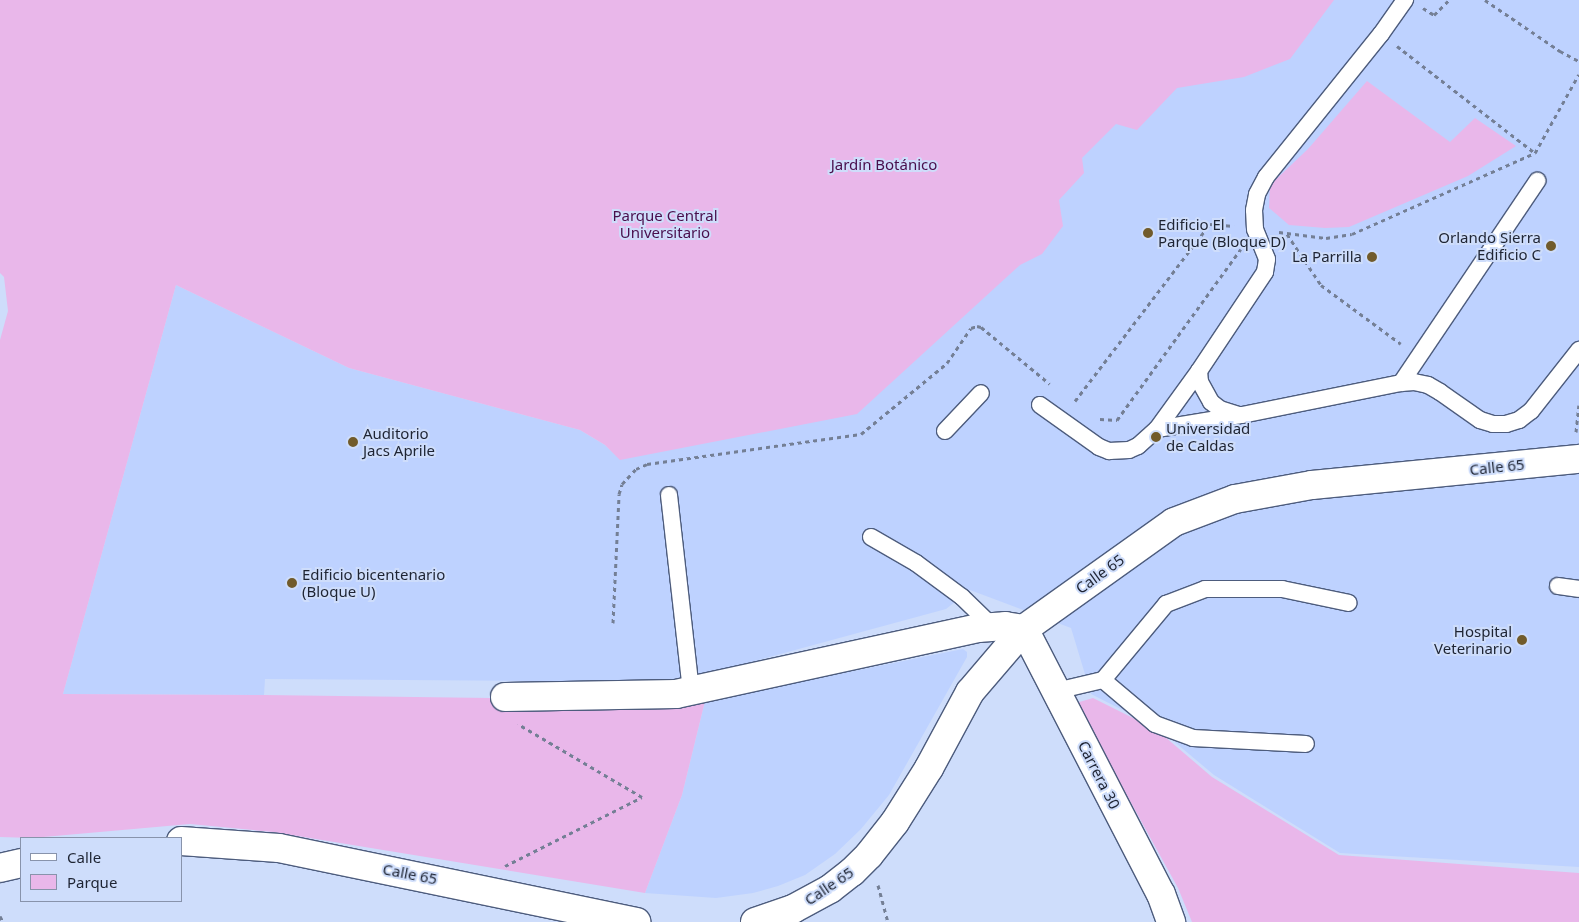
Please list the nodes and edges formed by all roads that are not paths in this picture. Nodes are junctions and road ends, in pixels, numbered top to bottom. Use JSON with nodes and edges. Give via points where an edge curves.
{"nodes":[{"id":1,"x":1405,"y":0,"type":"edge"},
{"id":2,"x":1537,"y":181,"type":"dead end"},
{"id":3,"x":1579,"y":350,"type":"edge"},
{"id":4,"x":1199,"y":371,"type":"junction"},
{"id":5,"x":1401,"y":383,"type":"junction"},
{"id":6,"x":981,"y":393,"type":"dead end"},
{"id":7,"x":1040,"y":405,"type":"dead end"},
{"id":8,"x":1242,"y":416,"type":"junction"},
{"id":9,"x":1157,"y":429,"type":"junction"},
{"id":10,"x":945,"y":431,"type":"dead end"},
{"id":11,"x":1579,"y":459,"type":"edge"},
{"id":12,"x":669,"y":495,"type":"dead end"},
{"id":13,"x":871,"y":537,"type":"dead end"},
{"id":14,"x":1558,"y":586,"type":"dead end"},
{"id":15,"x":1579,"y":589,"type":"edge"},
{"id":16,"x":1348,"y":603,"type":"dead end"},
{"id":17,"x":992,"y":626,"type":"junction"},
{"id":18,"x":1024,"y":629,"type":"junction"},
{"id":19,"x":1103,"y":680,"type":"junction"},
{"id":20,"x":1056,"y":691,"type":"junction"},
{"id":21,"x":692,"y":692,"type":"junction"},
{"id":22,"x":505,"y":697,"type":"road end"},
{"id":23,"x":1306,"y":744,"type":"dead end"},
{"id":24,"x":182,"y":841,"type":"edge"},
{"id":25,"x":20,"y":864,"type":"edge"},
{"id":26,"x":0,"y":868,"type":"edge"},
{"id":27,"x":636,"y":922,"type":"edge"},
{"id":28,"x":755,"y":922,"type":"edge"},
{"id":29,"x":1171,"y":922,"type":"edge"}],
"edges":[{"from":1,"to":4,"type":"lane","via":[[1266,177],[1257,194],[1254,210],[1255,229],[1267,259],[1265,272]]},
{"from":2,"to":5,"type":"lane"},
{"from":3,"to":5,"type":"lane","via":[[1531,411],[1506,424],[1480,420],[1428,385]]},
{"from":4,"to":8,"type":"lane","via":[[1200,382],[1211,402],[1231,414]]},
{"from":4,"to":9,"type":"lane"},
{"from":5,"to":8,"type":"lane"},
{"from":6,"to":10,"type":"lane"},
{"from":7,"to":9,"type":"lane","via":[[1109,450],[1129,450]]},
{"from":8,"to":9,"type":"lane"},
{"from":11,"to":18,"type":"main road","name":"Calle 65","via":[[1312,485],[1235,499],[1174,522]]},
{"from":12,"to":21,"type":"lane"},
{"from":13,"to":17,"type":"lane","via":[[916,563],[954,591]]},
{"from":14,"to":15,"type":"lane"},
{"from":16,"to":19,"type":"lane","via":[[1282,589],[1205,589],[1166,604]]},
{"from":17,"to":18,"type":"main road"},
{"from":17,"to":21,"type":"main road"},
{"from":18,"to":20,"type":"main road","name":"Carrera 30"},
{"from":18,"to":28,"type":"main road","name":"Calle 65","via":[[970,692],[929,768],[895,822],[869,855],[830,889],[793,909]]},
{"from":19,"to":20,"type":"lane"},
{"from":19,"to":23,"type":"lane","via":[[1155,724],[1193,738]]},
{"from":20,"to":29,"type":"main road","name":"Carrera 30","via":[[1161,894]]},
{"from":21,"to":22,"type":"main road"},
{"from":24,"to":27,"type":"main road","name":"Calle 65","via":[[279,848]]},
{"from":25,"to":26,"type":"main road"}]}
